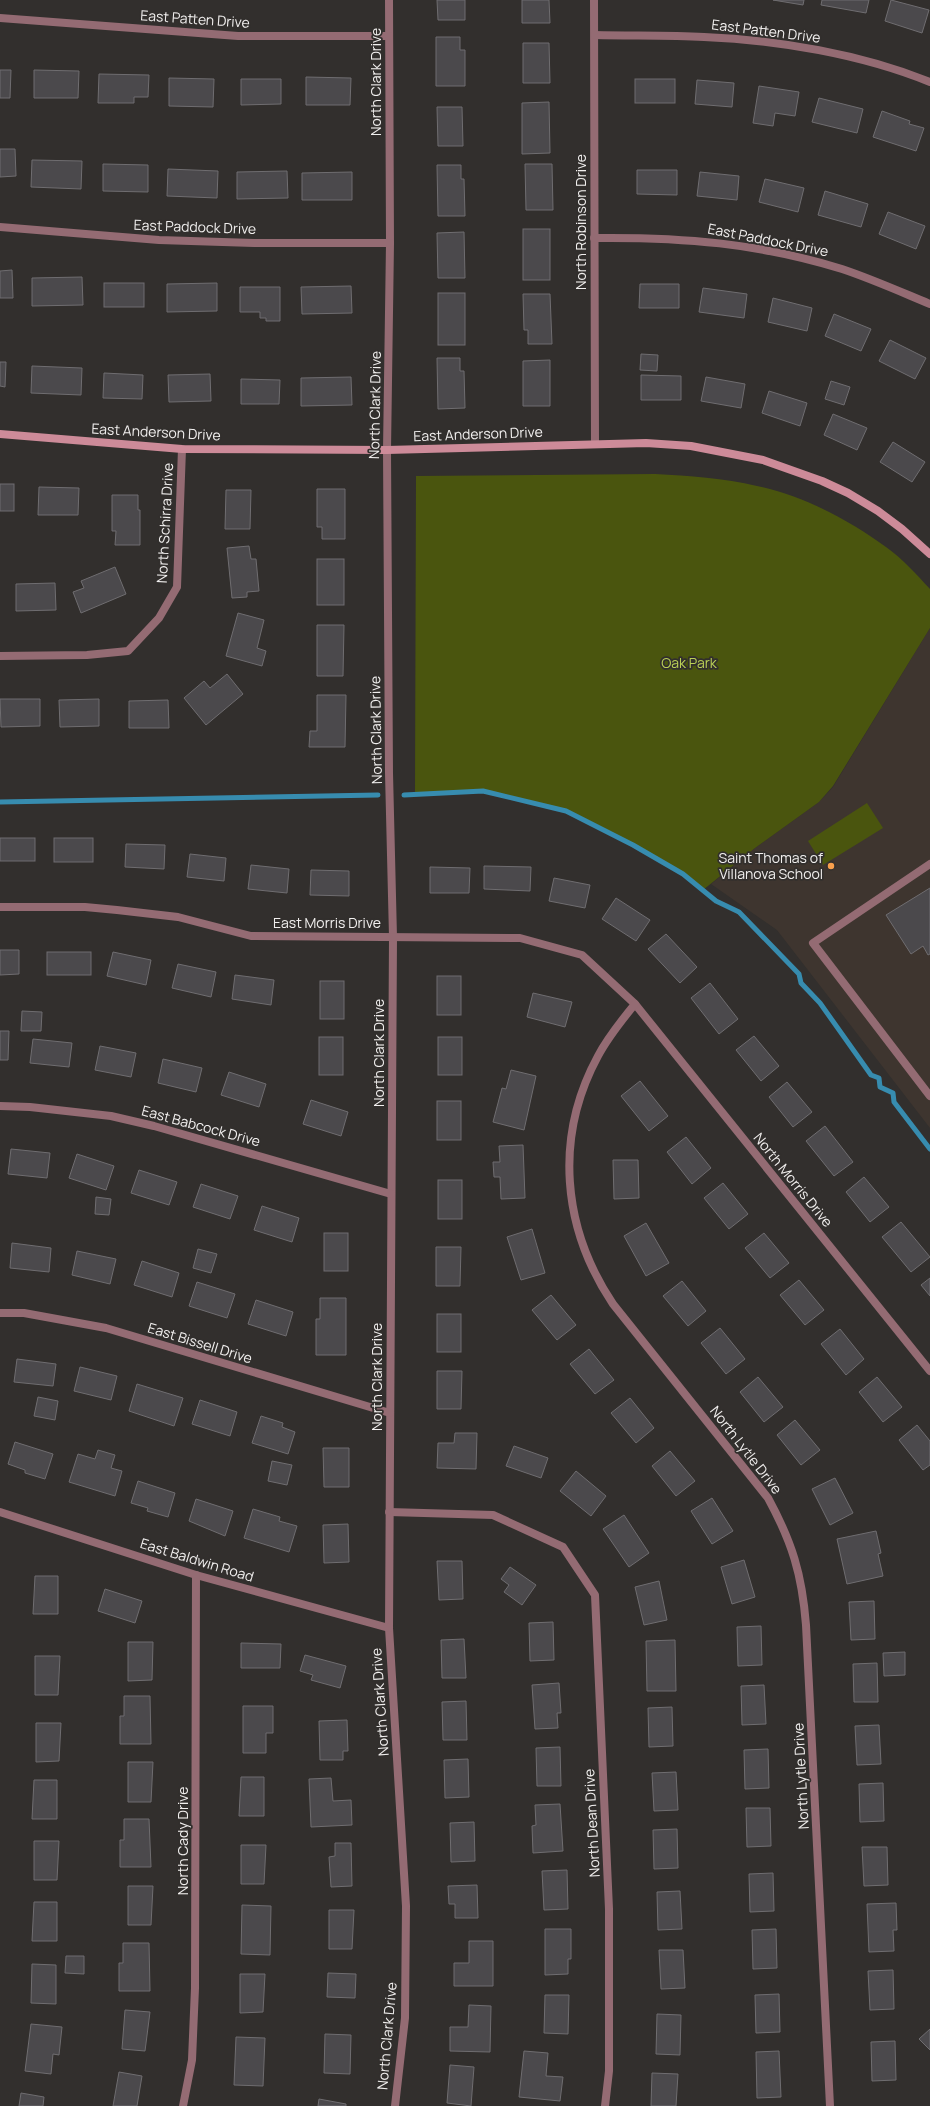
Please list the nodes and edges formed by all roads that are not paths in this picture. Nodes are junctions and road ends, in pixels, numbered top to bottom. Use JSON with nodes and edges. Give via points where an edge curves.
{"nodes":[{"id":1,"x":389,"y":0,"type":"edge"},
{"id":2,"x":594,"y":0,"type":"edge"},
{"id":3,"x":0,"y":18,"type":"edge"},
{"id":4,"x":595,"y":35,"type":"junction"},
{"id":5,"x":389,"y":36,"type":"junction"},
{"id":6,"x":930,"y":82,"type":"edge"},
{"id":7,"x":0,"y":227,"type":"edge"},
{"id":8,"x":594,"y":238,"type":"junction"},
{"id":9,"x":390,"y":243,"type":"junction"},
{"id":10,"x":930,"y":304,"type":"edge"},
{"id":11,"x":0,"y":434,"type":"edge"},
{"id":12,"x":595,"y":444,"type":"junction"},
{"id":13,"x":182,"y":450,"type":"junction"},
{"id":14,"x":386,"y":450,"type":"junction"},
{"id":15,"x":930,"y":554,"type":"edge"},
{"id":16,"x":0,"y":656,"type":"edge"},
{"id":17,"x":930,"y":864,"type":"edge"},
{"id":18,"x":0,"y":907,"type":"edge"},
{"id":19,"x":393,"y":937,"type":"junction"},
{"id":20,"x":635,"y":1004,"type":"junction"},
{"id":21,"x":930,"y":1096,"type":"edge"},
{"id":22,"x":0,"y":1106,"type":"edge"},
{"id":23,"x":391,"y":1194,"type":"junction"},
{"id":24,"x":0,"y":1313,"type":"edge"},
{"id":25,"x":930,"y":1371,"type":"edge"},
{"id":26,"x":390,"y":1412,"type":"junction"},
{"id":27,"x":0,"y":1512,"type":"edge"},
{"id":28,"x":389,"y":1512,"type":"junction"},
{"id":29,"x":196,"y":1575,"type":"junction"},
{"id":30,"x":389,"y":1628,"type":"junction"},
{"id":31,"x":183,"y":2106,"type":"edge"},
{"id":32,"x":395,"y":2106,"type":"edge"},
{"id":33,"x":605,"y":2106,"type":"edge"},
{"id":34,"x":830,"y":2106,"type":"edge"}],
"edges":[{"from":1,"to":5,"type":"street","name":"North Clark Drive"},
{"from":2,"to":4,"type":"street","name":"North Robinson Drive"},
{"from":3,"to":5,"type":"street","name":"East Patten Drive","via":[[238,36]]},
{"from":4,"to":6,"type":"street","name":"East Patten Drive","via":[[703,36],[752,40],[840,55]]},
{"from":4,"to":8,"type":"street","name":"North Robinson Drive"},
{"from":5,"to":9,"type":"street","name":"North Clark Drive"},
{"from":7,"to":9,"type":"street","name":"East Paddock Drive","via":[[160,240]]},
{"from":8,"to":10,"type":"street","name":"East Paddock Drive","via":[[657,237],[732,243],[843,270]]},
{"from":8,"to":12,"type":"street","name":"North Robinson Drive"},
{"from":9,"to":14,"type":"street","name":"North Clark Drive"},
{"from":11,"to":13,"type":"street","name":"East Anderson Drive"},
{"from":12,"to":14,"type":"street","name":"East Anderson Drive"},
{"from":12,"to":15,"type":"street","name":"East Anderson Drive","via":[[646,443],[692,446],[788,467],[848,493],[896,524]]},
{"from":13,"to":14,"type":"street","name":"East Anderson Drive"},
{"from":13,"to":16,"type":"street","name":"North Schirra Drive","via":[[176,587],[160,618],[128,651],[87,655]]},
{"from":14,"to":19,"type":"street","name":"North Clark Drive"},
{"from":17,"to":21,"type":"street","via":[[813,943]]},
{"from":18,"to":19,"type":"street","name":"East Morris Drive","via":[[85,907],[118,910],[178,918],[251,936]]},
{"from":19,"to":20,"type":"street","name":"East Morris Drive","via":[[520,938],[582,955]]},
{"from":19,"to":23,"type":"street","name":"North Clark Drive"},
{"from":20,"to":25,"type":"street","name":"North Morris Drive"},
{"from":20,"to":34,"type":"street","name":"North Lytle Drive","via":[[613,1031],[598,1056],[580,1100],[570,1152],[572,1203],[582,1245],[591,1269],[603,1289],[768,1498],[794,1553],[801,1578],[806,1625]]},
{"from":22,"to":23,"type":"street","name":"East Babcock Drive","via":[[103,1115],[154,1126]]},
{"from":23,"to":26,"type":"street","name":"North Clark Drive"},
{"from":24,"to":26,"type":"street","name":"East Bissell Drive","via":[[24,1313],[106,1328]]},
{"from":26,"to":28,"type":"street","name":"North Clark Drive"},
{"from":27,"to":29,"type":"street","name":"East Baldwin Road"},
{"from":28,"to":30,"type":"street","name":"North Clark Drive"},
{"from":28,"to":33,"type":"street","name":"North Dean Drive","via":[[493,1515],[563,1547],[595,1595],[609,1909],[609,2071]]},
{"from":29,"to":30,"type":"street","name":"East Baldwin Road"},
{"from":29,"to":31,"type":"street","name":"North Cady Drive","via":[[195,1980],[192,2060]]},
{"from":30,"to":32,"type":"street","name":"North Clark Drive","via":[[406,1906],[405,2018]]}]}
